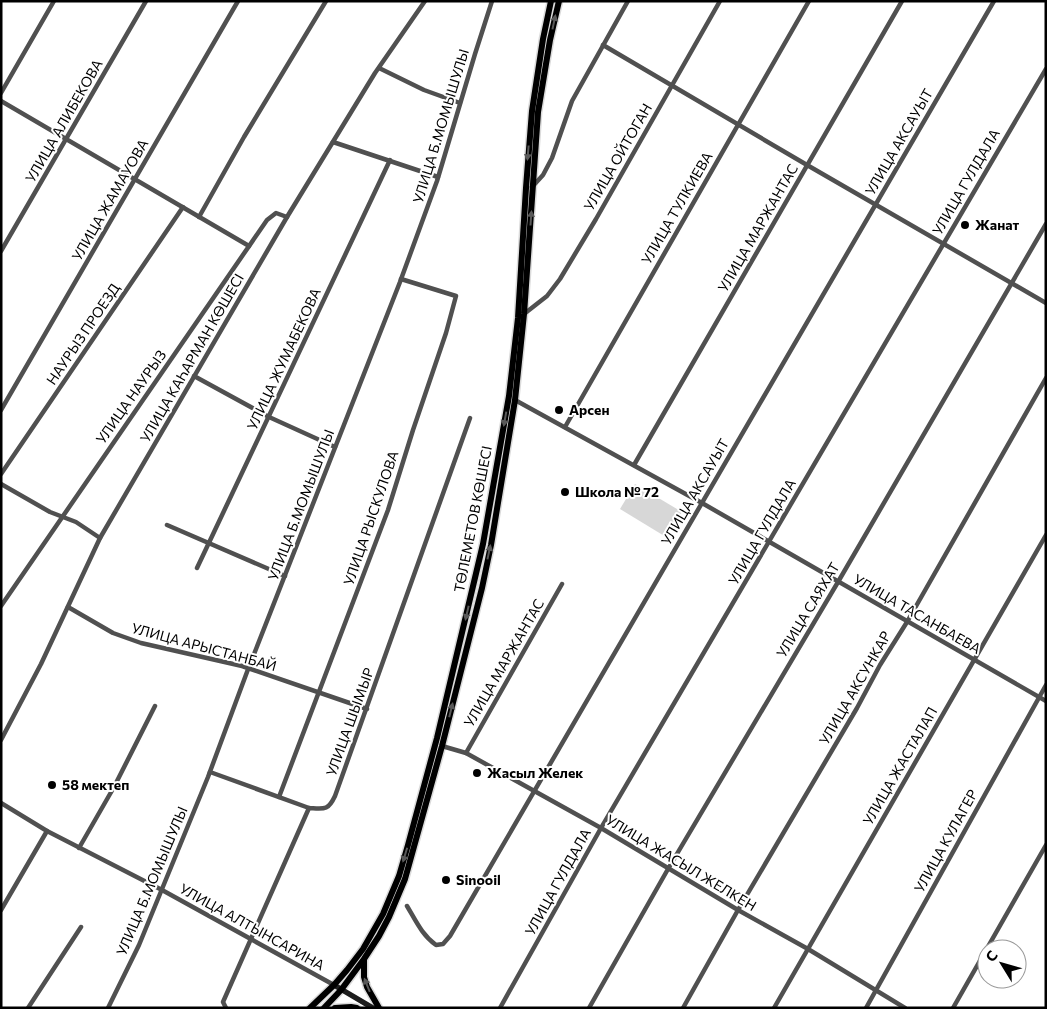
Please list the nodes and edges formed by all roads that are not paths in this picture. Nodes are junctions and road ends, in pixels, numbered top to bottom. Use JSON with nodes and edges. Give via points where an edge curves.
{"nodes":[{"id":1,"x":54,"y":1,"type":"edge"},
{"id":2,"x":146,"y":1,"type":"edge"},
{"id":3,"x":238,"y":1,"type":"edge"},
{"id":4,"x":326,"y":1,"type":"edge"},
{"id":5,"x":425,"y":1,"type":"edge"},
{"id":6,"x":492,"y":1,"type":"edge"},
{"id":7,"x":551,"y":1,"type":"edge"},
{"id":8,"x":558,"y":1,"type":"edge"},
{"id":9,"x":628,"y":1,"type":"edge"},
{"id":10,"x":720,"y":1,"type":"edge"},
{"id":11,"x":809,"y":1,"type":"edge"},
{"id":12,"x":902,"y":1,"type":"edge"},
{"id":13,"x":994,"y":1,"type":"edge"},
{"id":14,"x":603,"y":46,"type":"junction"},
{"id":15,"x":379,"y":68,"type":"junction"},
{"id":16,"x":1046,"y":69,"type":"edge"},
{"id":17,"x":672,"y":86,"type":"junction"},
{"id":18,"x":1,"y":93,"type":"edge"},
{"id":19,"x":1,"y":101,"type":"edge"},
{"id":20,"x":460,"y":103,"type":"junction"},
{"id":21,"x":738,"y":124,"type":"junction"},
{"id":22,"x":66,"y":139,"type":"junction"},
{"id":23,"x":333,"y":142,"type":"junction"},
{"id":24,"x":390,"y":160,"type":"junction"},
{"id":25,"x":807,"y":165,"type":"junction"},
{"id":26,"x":438,"y":177,"type":"junction"},
{"id":27,"x":135,"y":180,"type":"junction"},
{"id":28,"x":533,"y":187,"type":"junction"},
{"id":29,"x":526,"y":188,"type":"junction"},
{"id":30,"x":875,"y":204,"type":"junction"},
{"id":31,"x":183,"y":207,"type":"junction"},
{"id":32,"x":199,"y":217,"type":"junction"},
{"id":33,"x":287,"y":217,"type":"junction"},
{"id":34,"x":1046,"y":224,"type":"edge"},
{"id":35,"x":943,"y":243,"type":"junction"},
{"id":36,"x":249,"y":246,"type":"junction"},
{"id":37,"x":1,"y":251,"type":"edge"},
{"id":38,"x":401,"y":279,"type":"junction"},
{"id":39,"x":1012,"y":283,"type":"junction"},
{"id":40,"x":1046,"y":303,"type":"edge"},
{"id":41,"x":524,"y":314,"type":"junction"},
{"id":42,"x":194,"y":376,"type":"junction"},
{"id":43,"x":1046,"y":378,"type":"edge"},
{"id":44,"x":516,"y":400,"type":"junction"},
{"id":45,"x":1,"y":410,"type":"edge"},
{"id":46,"x":269,"y":417,"type":"junction"},
{"id":47,"x":470,"y":418,"type":"dead end"},
{"id":48,"x":565,"y":427,"type":"junction"},
{"id":49,"x":335,"y":447,"type":"junction"},
{"id":50,"x":634,"y":465,"type":"junction"},
{"id":51,"x":1,"y":474,"type":"edge"},
{"id":52,"x":1,"y":484,"type":"edge"},
{"id":53,"x":702,"y":503,"type":"junction"},
{"id":54,"x":62,"y":517,"type":"junction"},
{"id":55,"x":167,"y":525,"type":"dead end"},
{"id":56,"x":1046,"y":535,"type":"edge"},
{"id":57,"x":100,"y":538,"type":"junction"},
{"id":58,"x":769,"y":542,"type":"junction"},
{"id":59,"x":209,"y":543,"type":"junction"},
{"id":60,"x":197,"y":568,"type":"dead end"},
{"id":61,"x":285,"y":576,"type":"junction"},
{"id":62,"x":838,"y":582,"type":"junction"},
{"id":63,"x":562,"y":584,"type":"dead end"},
{"id":64,"x":1,"y":606,"type":"edge"},
{"id":65,"x":68,"y":607,"type":"junction"},
{"id":66,"x":907,"y":622,"type":"junction"},
{"id":67,"x":974,"y":660,"type":"junction"},
{"id":68,"x":248,"y":669,"type":"junction"},
{"id":69,"x":1046,"y":685,"type":"edge"},
{"id":70,"x":319,"y":693,"type":"junction"},
{"id":71,"x":1038,"y":697,"type":"junction"},
{"id":72,"x":1046,"y":702,"type":"edge"},
{"id":73,"x":155,"y":706,"type":"dead end"},
{"id":74,"x":367,"y":710,"type":"junction"},
{"id":75,"x":1,"y":740,"type":"edge"},
{"id":76,"x":442,"y":746,"type":"junction"},
{"id":77,"x":466,"y":753,"type":"junction"},
{"id":78,"x":210,"y":772,"type":"junction"},
{"id":79,"x":534,"y":791,"type":"junction"},
{"id":80,"x":279,"y":797,"type":"junction"},
{"id":81,"x":1,"y":803,"type":"edge"},
{"id":82,"x":309,"y":808,"type":"junction"},
{"id":83,"x":601,"y":828,"type":"junction"},
{"id":84,"x":46,"y":831,"type":"junction"},
{"id":85,"x":1046,"y":845,"type":"edge"},
{"id":86,"x":79,"y":848,"type":"junction"},
{"id":87,"x":668,"y":869,"type":"junction"},
{"id":88,"x":162,"y":890,"type":"junction"},
{"id":89,"x":407,"y":906,"type":"dead end"},
{"id":90,"x":1,"y":910,"type":"edge"},
{"id":91,"x":738,"y":910,"type":"junction"},
{"id":92,"x":81,"y":927,"type":"dead end"},
{"id":93,"x":251,"y":939,"type":"junction"},
{"id":94,"x":808,"y":950,"type":"junction"},
{"id":95,"x":364,"y":959,"type":"junction"},
{"id":96,"x":334,"y":985,"type":"junction"},
{"id":97,"x":341,"y":990,"type":"junction"},
{"id":98,"x":876,"y":990,"type":"junction"},
{"id":99,"x":28,"y":1008,"type":"edge"},
{"id":100,"x":108,"y":1008,"type":"edge"},
{"id":101,"x":226,"y":1008,"type":"edge"},
{"id":102,"x":310,"y":1008,"type":"edge"},
{"id":103,"x":324,"y":1008,"type":"edge"},
{"id":104,"x":335,"y":1008,"type":"edge"},
{"id":105,"x":357,"y":1008,"type":"edge"},
{"id":106,"x":373,"y":1008,"type":"edge"},
{"id":107,"x":379,"y":1008,"type":"edge"},
{"id":108,"x":500,"y":1008,"type":"edge"},
{"id":109,"x":589,"y":1008,"type":"edge"},
{"id":110,"x":683,"y":1008,"type":"edge"},
{"id":111,"x":774,"y":1008,"type":"edge"},
{"id":112,"x":866,"y":1008,"type":"edge"},
{"id":113,"x":905,"y":1008,"type":"edge"},
{"id":114,"x":953,"y":1008,"type":"edge"}],
"edges":[{"from":1,"to":18,"type":"street"},
{"from":2,"to":22,"type":"street","name":"УЛИЦА АЛИБЕКОВА"},
{"from":3,"to":27,"type":"street","name":"УЛИЦА ЖАМАУОВА"},
{"from":4,"to":32,"type":"street"},
{"from":5,"to":15,"type":"street","name":"УЛИЦА КАҺАРМАН КӨШЕСІ"},
{"from":6,"to":20,"type":"street","name":"УЛИЦА Б.МОМЫШУЛЫ"},
{"from":7,"to":29,"type":"main road","name":"ТӨЛЕМЕТОВ КӨШЕСІ","one_way":true,"via":[[532,111]]},
{"from":28,"to":8,"type":"main road","name":"ТӨЛЕМЕТОВ КӨШЕСІ","one_way":true,"via":[[538,112]]},
{"from":9,"to":14,"type":"street"},
{"from":10,"to":17,"type":"street","name":"УЛИЦА ОЙТОГАН"},
{"from":11,"to":21,"type":"street","name":"УЛИЦА ТУЛКИЕВА"},
{"from":12,"to":25,"type":"street","name":"УЛИЦА МАРЖАНТАС"},
{"from":13,"to":30,"type":"street","name":"УЛИЦА АКСАУЫТ"},
{"from":14,"to":17,"type":"street"},
{"from":14,"to":28,"type":"street","via":[[572,101],[552,158]]},
{"from":15,"to":20,"type":"street"},
{"from":15,"to":23,"type":"street","name":"УЛИЦА КАҺАРМАН КӨШЕСІ"},
{"from":16,"to":35,"type":"street","name":"УЛИЦА ГУЛДАЛА"},
{"from":17,"to":21,"type":"street"},
{"from":17,"to":41,"type":"street","name":"УЛИЦА ОЙТОГАН","via":[[560,278],[547,296]]},
{"from":19,"to":22,"type":"street"},
{"from":20,"to":26,"type":"street","name":"УЛИЦА Б.МОМЫШУЛЫ"},
{"from":21,"to":25,"type":"street"},
{"from":21,"to":48,"type":"street","name":"УЛИЦА ТУЛКИЕВА"},
{"from":22,"to":27,"type":"street"},
{"from":22,"to":37,"type":"street","name":"УЛИЦА АЛИБЕКОВА"},
{"from":23,"to":24,"type":"street"},
{"from":23,"to":33,"type":"street","name":"УЛИЦА КАҺАРМАН КӨШЕСІ"},
{"from":24,"to":26,"type":"street"},
{"from":24,"to":46,"type":"street","name":"УЛИЦА ЖУМАБЕКОВА"},
{"from":25,"to":30,"type":"street"},
{"from":25,"to":50,"type":"street","name":"УЛИЦА МАРЖАНТАС"},
{"from":26,"to":38,"type":"street","name":"УЛИЦА Б.МОМЫШУЛЫ"},
{"from":27,"to":31,"type":"street"},
{"from":27,"to":45,"type":"street","name":"УЛИЦА ЖАМАУОВА"},
{"from":28,"to":29,"type":"street"},
{"from":41,"to":28,"type":"main road","name":"ТӨЛЕМЕТОВ КӨШЕСІ","one_way":true},
{"from":29,"to":96,"type":"main road","name":"ТӨЛЕМЕТОВ КӨШЕСІ","one_way":true,"via":[[518,318],[509,396],[483,544],[437,738],[393,891],[368,941]]},
{"from":30,"to":35,"type":"street"},
{"from":30,"to":53,"type":"street","name":"УЛИЦА АКСАУЫТ"},
{"from":31,"to":32,"type":"street"},
{"from":31,"to":51,"type":"street","name":"НАУРЫЗ ПРОЕЗД"},
{"from":32,"to":36,"type":"street"},
{"from":33,"to":36,"type":"street","name":"УЛИЦА НАУРЫЗ","via":[[276,213],[267,220]]},
{"from":33,"to":42,"type":"street","name":"УЛИЦА КАҺАРМАН КӨШЕСІ"},
{"from":34,"to":39,"type":"street","name":"УЛИЦА САЯХАТ"},
{"from":35,"to":39,"type":"street"},
{"from":35,"to":58,"type":"street","name":"УЛИЦА ГУЛДАЛА"},
{"from":36,"to":54,"type":"street","name":"УЛИЦА НАУРЫЗ"},
{"from":38,"to":49,"type":"street","name":"УЛИЦА Б.МОМЫШУЛЫ"},
{"from":38,"to":70,"type":"street","name":"УЛИЦА РЫСКУЛОВА","via":[[456,296],[388,510]]},
{"from":39,"to":40,"type":"street"},
{"from":39,"to":62,"type":"street","name":"УЛИЦА САЯХАТ"},
{"from":41,"to":44,"type":"main road","name":"ТӨЛЕМЕТОВ КӨШЕСІ"},
{"from":42,"to":46,"type":"street"},
{"from":42,"to":57,"type":"street","name":"УЛИЦА КАҺАРМАН КӨШЕСІ"},
{"from":43,"to":66,"type":"street","name":"УЛИЦА АКСУНКАР"},
{"from":44,"to":48,"type":"street","name":"УЛИЦА ТАСАНБАЕВА"},
{"from":76,"to":44,"type":"main road","name":"ТӨЛЕМЕТОВ КӨШЕСІ","one_way":true,"via":[[485,571]]},
{"from":46,"to":49,"type":"street"},
{"from":46,"to":59,"type":"street","name":"УЛИЦА ЖУМАБЕКОВА"},
{"from":47,"to":74,"type":"street","name":"УЛИЦА ШЫМЫР"},
{"from":48,"to":50,"type":"street","name":"УЛИЦА ТАСАНБАЕВА"},
{"from":49,"to":61,"type":"street","name":"УЛИЦА Б.МОМЫШУЛЫ"},
{"from":50,"to":53,"type":"street","name":"УЛИЦА ТАСАНБАЕВА"},
{"from":52,"to":54,"type":"street"},
{"from":53,"to":58,"type":"street","name":"УЛИЦА ТАСАНБАЕВА"},
{"from":53,"to":79,"type":"street","name":"УЛИЦА АКСАУЫТ"},
{"from":54,"to":57,"type":"street"},
{"from":54,"to":64,"type":"street","name":"УЛИЦА НАУРЫЗ"},
{"from":55,"to":59,"type":"street"},
{"from":56,"to":67,"type":"street","name":"УЛИЦА ЖАСТАЛАП"},
{"from":57,"to":65,"type":"street","name":"УЛИЦА КАҺАРМАН КӨШЕСІ"},
{"from":58,"to":62,"type":"street","name":"УЛИЦА ТАСАНБАЕВА"},
{"from":58,"to":83,"type":"street","name":"УЛИЦА ГУЛДАЛА"},
{"from":59,"to":60,"type":"street","name":"УЛИЦА ЖУМАБЕКОВА"},
{"from":59,"to":61,"type":"street"},
{"from":61,"to":68,"type":"street","name":"УЛИЦА Б.МОМЫШУЛЫ"},
{"from":62,"to":66,"type":"street","name":"УЛИЦА ТАСАНБАЕВА"},
{"from":62,"to":87,"type":"street","name":"УЛИЦА САЯХАТ"},
{"from":63,"to":77,"type":"street","name":"УЛИЦА МАРЖАНТАС"},
{"from":65,"to":68,"type":"street","name":"УЛИЦА АРЫСТАНБАЙ","via":[[113,634]]},
{"from":65,"to":75,"type":"street","name":"УЛИЦА КАҺАРМАН КӨШЕСІ"},
{"from":66,"to":67,"type":"street","name":"УЛИЦА ТАСАНБАЕВА"},
{"from":66,"to":91,"type":"street","name":"УЛИЦА АКСУНКАР"},
{"from":67,"to":71,"type":"street","name":"УЛИЦА ТАСАНБАЕВА"},
{"from":67,"to":94,"type":"street","name":"УЛИЦА ЖАСТАЛАП"},
{"from":68,"to":70,"type":"street","name":"УЛИЦА АРЫСТАНБАЙ"},
{"from":68,"to":78,"type":"street","name":"УЛИЦА Б.МОМЫШУЛЫ"},
{"from":69,"to":71,"type":"street","name":"УЛИЦА КУЛАГЕР"},
{"from":70,"to":74,"type":"street","name":"УЛИЦА АРЫСТАНБАЙ"},
{"from":70,"to":80,"type":"street","name":"УЛИЦА РЫСКУЛОВА"},
{"from":71,"to":72,"type":"street","name":"УЛИЦА ТАСАНБАЕВА"},
{"from":71,"to":98,"type":"street","name":"УЛИЦА КУЛАГЕР"},
{"from":73,"to":86,"type":"street"},
{"from":74,"to":82,"type":"street","name":"УЛИЦА ШЫМЫР","via":[[331,804],[321,809]]},
{"from":76,"to":77,"type":"street","name":"УЛИЦА ЖАСЫЛ ЖЕЛКЕН"},
{"from":76,"to":95,"type":"main road","name":"ТӨЛЕМЕТОВ КӨШЕСІ","via":[[405,879],[389,917]]},
{"from":77,"to":79,"type":"street","name":"УЛИЦА ЖАСЫЛ ЖЕЛКЕН"},
{"from":78,"to":80,"type":"street"},
{"from":78,"to":88,"type":"street","name":"УЛИЦА Б.МОМЫШУЛЫ"},
{"from":79,"to":83,"type":"street","name":"УЛИЦА ЖАСЫЛ ЖЕЛКЕН"},
{"from":79,"to":89,"type":"street","name":"УЛИЦА АКСАУЫТ","via":[[450,936],[442,944],[436,945],[425,936]]},
{"from":80,"to":82,"type":"street"},
{"from":81,"to":84,"type":"street","name":"УЛИЦА АЛТЫНСАРИНА"},
{"from":82,"to":93,"type":"street"},
{"from":83,"to":87,"type":"street","name":"УЛИЦА ЖАСЫЛ ЖЕЛКЕН"},
{"from":83,"to":108,"type":"street","name":"УЛИЦА ГУЛДАЛА"},
{"from":84,"to":86,"type":"street","name":"УЛИЦА АЛТЫНСАРИНА"},
{"from":84,"to":90,"type":"street"},
{"from":85,"to":114,"type":"street"},
{"from":86,"to":88,"type":"street","name":"УЛИЦА АЛТЫНСАРИНА"},
{"from":87,"to":91,"type":"street","name":"УЛИЦА ЖАСЫЛ ЖЕЛКЕН"},
{"from":87,"to":109,"type":"street","name":"УЛИЦА САЯХАТ"},
{"from":88,"to":93,"type":"street","name":"УЛИЦА АЛТЫНСАРИНА"},
{"from":88,"to":100,"type":"street","name":"УЛИЦА Б.МОМЫШУЛЫ"},
{"from":91,"to":94,"type":"street","name":"УЛИЦА ЖАСЫЛ ЖЕЛКЕН"},
{"from":91,"to":110,"type":"street","name":"УЛИЦА АКСУНКАР"},
{"from":92,"to":99,"type":"street"},
{"from":93,"to":96,"type":"street","name":"УЛИЦА АЛТЫНСАРИНА"},
{"from":93,"to":101,"type":"street","via":[[223,1002]]},
{"from":94,"to":98,"type":"street","name":"УЛИЦА ЖАСЫЛ ЖЕЛКЕН"},
{"from":94,"to":111,"type":"street","name":"УЛИЦА ЖАСТАЛАП"},
{"from":95,"to":97,"type":"main road","name":"ТӨЛЕМЕТОВ КӨШЕСІ"},
{"from":107,"to":95,"type":"main road","one_way":true,"via":[[367,987]]},
{"from":96,"to":97,"type":"main road"},
{"from":96,"to":102,"type":"main road","name":"ТӨЛЕМЕТОВ КӨШЕСІ"},
{"from":97,"to":103,"type":"main road","name":"ТӨЛЕМЕТОВ КӨШЕСІ"},
{"from":97,"to":106,"type":"main road"},
{"from":98,"to":112,"type":"street","name":"УЛИЦА КУЛАГЕР"},
{"from":98,"to":113,"type":"street","name":"УЛИЦА ЖАСЫЛ ЖЕЛКЕН"},
{"from":104,"to":105,"type":"main road"}]}
